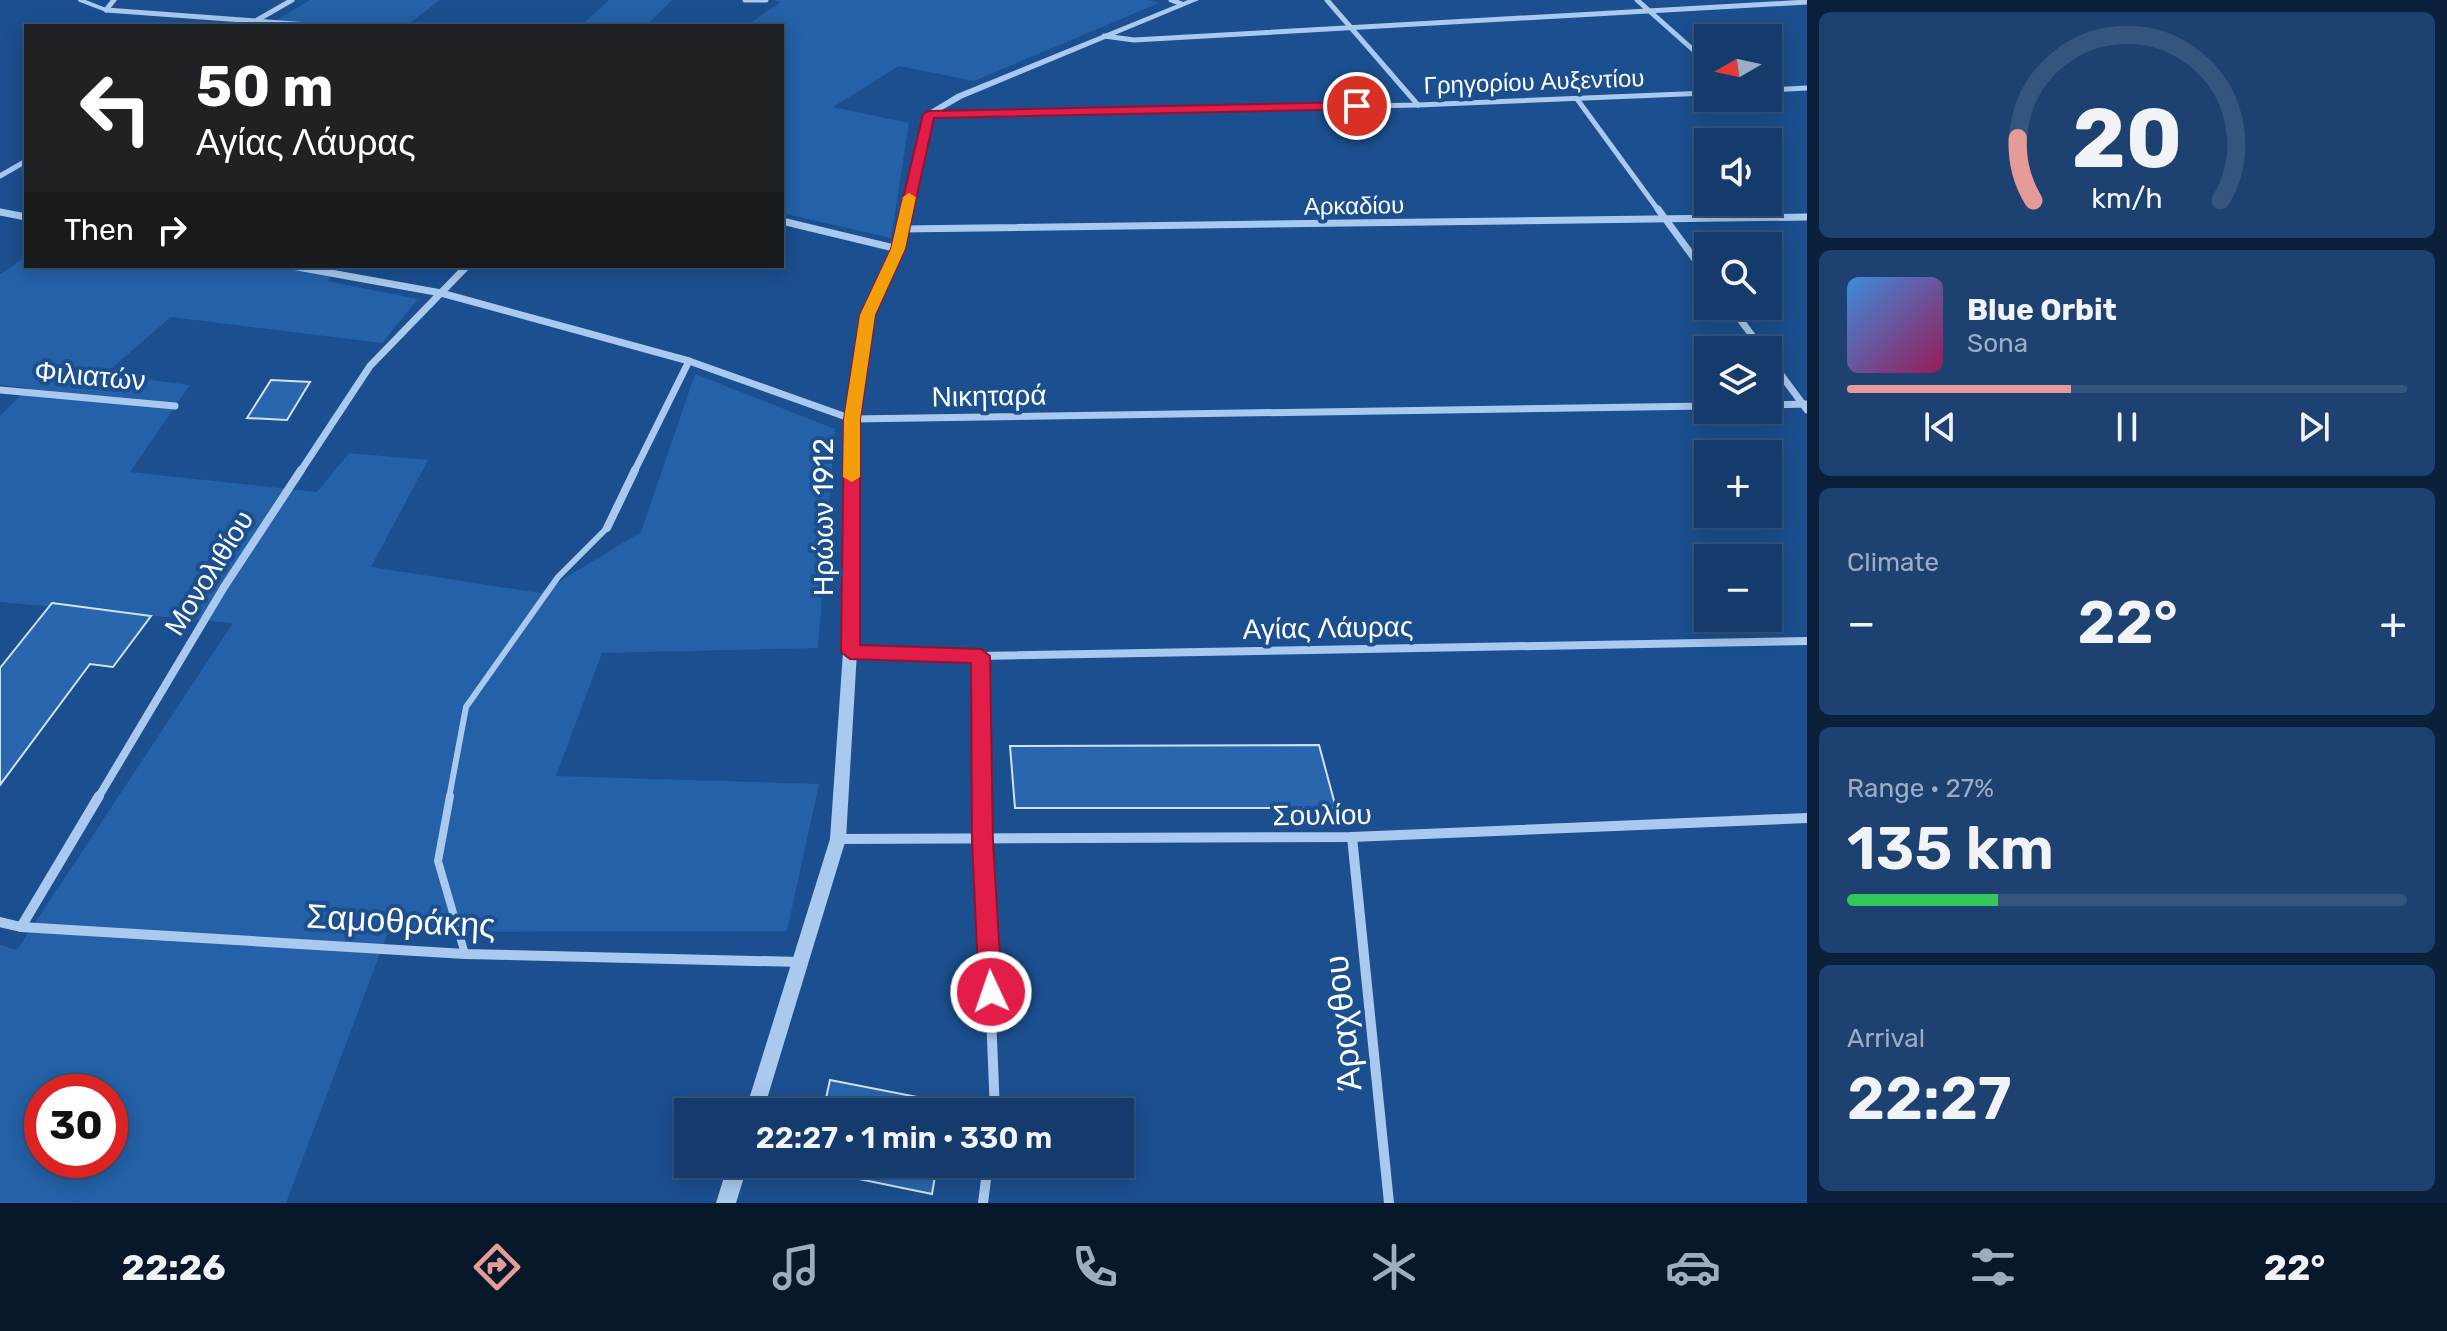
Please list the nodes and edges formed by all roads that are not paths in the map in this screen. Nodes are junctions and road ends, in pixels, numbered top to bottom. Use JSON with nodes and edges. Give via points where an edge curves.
{"nodes":[{"id":1,"x":80,"y":0,"type":"edge"},
{"id":2,"x":114,"y":0,"type":"edge"},
{"id":3,"x":292,"y":0,"type":"edge"},
{"id":4,"x":745,"y":0,"type":"edge"},
{"id":5,"x":766,"y":0,"type":"edge"},
{"id":6,"x":1327,"y":0,"type":"edge"},
{"id":7,"x":1637,"y":0,"type":"edge"},
{"id":8,"x":1183,"y":1,"type":"edge"},
{"id":9,"x":1807,"y":2,"type":"edge"},
{"id":10,"x":1648,"y":9,"type":"junction"},
{"id":11,"x":106,"y":10,"type":"junction"},
{"id":12,"x":257,"y":20,"type":"junction"},
{"id":13,"x":250,"y":24,"type":"edge"},
{"id":14,"x":300,"y":24,"type":"edge"},
{"id":15,"x":1350,"y":25,"type":"junction"},
{"id":16,"x":1104,"y":36,"type":"junction"},
{"id":17,"x":1694,"y":50,"type":"edge"},
{"id":18,"x":1807,"y":88,"type":"edge"},
{"id":19,"x":1782,"y":89,"type":"edge"},
{"id":20,"x":1694,"y":94,"type":"edge"},
{"id":21,"x":1577,"y":99,"type":"junction"},
{"id":22,"x":1418,"y":105,"type":"junction"},
{"id":23,"x":929,"y":114,"type":"junction"},
{"id":24,"x":24,"y":162,"type":"edge"},
{"id":25,"x":0,"y":176,"type":"edge"},
{"id":26,"x":0,"y":212,"type":"edge"},
{"id":27,"x":24,"y":217,"type":"edge"},
{"id":28,"x":1807,"y":217,"type":"edge"},
{"id":29,"x":1666,"y":220,"type":"junction"},
{"id":30,"x":784,"y":221,"type":"edge"},
{"id":31,"x":902,"y":229,"type":"junction"},
{"id":32,"x":898,"y":249,"type":"junction"},
{"id":33,"x":1694,"y":258,"type":"edge"},
{"id":34,"x":303,"y":268,"type":"edge"},
{"id":35,"x":465,"y":268,"type":"edge"},
{"id":36,"x":441,"y":293,"type":"junction"},
{"id":37,"x":689,"y":361,"type":"junction"},
{"id":38,"x":1782,"y":375,"type":"edge"},
{"id":39,"x":0,"y":390,"type":"edge"},
{"id":40,"x":1782,"y":405,"type":"edge"},
{"id":41,"x":175,"y":406,"type":"dead end"},
{"id":42,"x":1694,"y":406,"type":"edge"},
{"id":43,"x":1806,"y":406,"type":"edge"},
{"id":44,"x":852,"y":419,"type":"junction"},
{"id":45,"x":607,"y":528,"type":"joint"},
{"id":46,"x":1807,"y":641,"type":"edge"},
{"id":47,"x":850,"y":652,"type":"junction"},
{"id":48,"x":981,"y":656,"type":"junction"},
{"id":49,"x":1807,"y":818,"type":"edge"},
{"id":50,"x":1352,"y":837,"type":"junction"},
{"id":51,"x":838,"y":839,"type":"junction"},
{"id":52,"x":982,"y":841,"type":"junction"},
{"id":53,"x":0,"y":922,"type":"edge"},
{"id":54,"x":21,"y":927,"type":"junction"},
{"id":55,"x":465,"y":954,"type":"junction"},
{"id":56,"x":801,"y":962,"type":"junction"},
{"id":57,"x":758,"y":1098,"type":"edge"},
{"id":58,"x":994,"y":1098,"type":"edge"},
{"id":59,"x":734,"y":1178,"type":"edge"},
{"id":60,"x":986,"y":1178,"type":"edge"},
{"id":61,"x":726,"y":1203,"type":"edge"},
{"id":62,"x":983,"y":1203,"type":"edge"},
{"id":63,"x":1389,"y":1203,"type":"edge"}],
"edges":[{"from":1,"to":11,"type":"lane"},
{"from":2,"to":11,"type":"street"},
{"from":3,"to":12,"type":"street"},
{"from":4,"to":5,"type":"street"},
{"from":6,"to":15,"type":"street"},
{"from":7,"to":10,"type":"street"},
{"from":8,"to":16,"type":"street"},
{"from":9,"to":10,"type":"street"},
{"from":10,"to":15,"type":"street"},
{"from":10,"to":17,"type":"street"},
{"from":11,"to":12,"type":"street"},
{"from":12,"to":13,"type":"street"},
{"from":12,"to":14,"type":"street"},
{"from":15,"to":16,"type":"street","via":[[1134,40]]},
{"from":15,"to":22,"type":"street"},
{"from":16,"to":23,"type":"street"},
{"from":18,"to":19,"type":"street"},
{"from":20,"to":21,"type":"street","name":"Γρηγορίου Αυξεντίου"},
{"from":21,"to":22,"type":"street","name":"Γρηγορίου Αυξεντίου"},
{"from":21,"to":29,"type":"street"},
{"from":22,"to":23,"type":"street","name":"Γρηγορίου Αυξεντίου"},
{"from":23,"to":31,"type":"street","name":"Ηρώων 1912"},
{"from":24,"to":25,"type":"street"},
{"from":26,"to":27,"type":"street"},
{"from":28,"to":29,"type":"street","name":"Αρκαδίου"},
{"from":29,"to":31,"type":"street","name":"Αρκαδίου"},
{"from":29,"to":33,"type":"street"},
{"from":30,"to":32,"type":"street"},
{"from":31,"to":32,"type":"street","name":"Ηρώων 1912"},
{"from":32,"to":44,"type":"street","name":"Ηρώων 1912","via":[[868,315]]},
{"from":34,"to":36,"type":"street","name":"Νικηταρά"},
{"from":35,"to":36,"type":"street","name":"Μονολιθίου"},
{"from":36,"to":37,"type":"street","name":"Νικηταρά"},
{"from":36,"to":54,"type":"street","name":"Μονολιθίου","via":[[370,366],[224,587]]},
{"from":37,"to":44,"type":"street","name":"Νικηταρά"},
{"from":37,"to":45,"type":"street"},
{"from":38,"to":43,"type":"street"},
{"from":39,"to":41,"type":"street","name":"Φιλιατών"},
{"from":40,"to":43,"type":"street"},
{"from":42,"to":44,"type":"street","name":"Νικηταρά"},
{"from":44,"to":47,"type":"street","name":"Ηρώων 1912"},
{"from":45,"to":55,"type":"lane","via":[[558,577],[466,707],[438,861]]},
{"from":46,"to":48,"type":"street","name":"Αγίας Λάυρας"},
{"from":47,"to":48,"type":"street","name":"Αγίας Λάυρας"},
{"from":47,"to":51,"type":"street","name":"Ηρώων 1912"},
{"from":48,"to":52,"type":"street"},
{"from":49,"to":50,"type":"street","name":"Σουλίου"},
{"from":50,"to":52,"type":"street","name":"Σουλίου"},
{"from":50,"to":63,"type":"street","name":"Άραχθου"},
{"from":51,"to":52,"type":"street","name":"Σουλίου"},
{"from":51,"to":56,"type":"street","name":"Ηρώων 1912"},
{"from":52,"to":58,"type":"street"},
{"from":53,"to":54,"type":"street","name":"Σαμοθράκης"},
{"from":54,"to":55,"type":"street","name":"Σαμοθράκης"},
{"from":55,"to":56,"type":"street","name":"Σαμοθράκης"},
{"from":56,"to":57,"type":"street","name":"Ηρώων 1912"},
{"from":59,"to":61,"type":"street"},
{"from":60,"to":62,"type":"street"}]}
